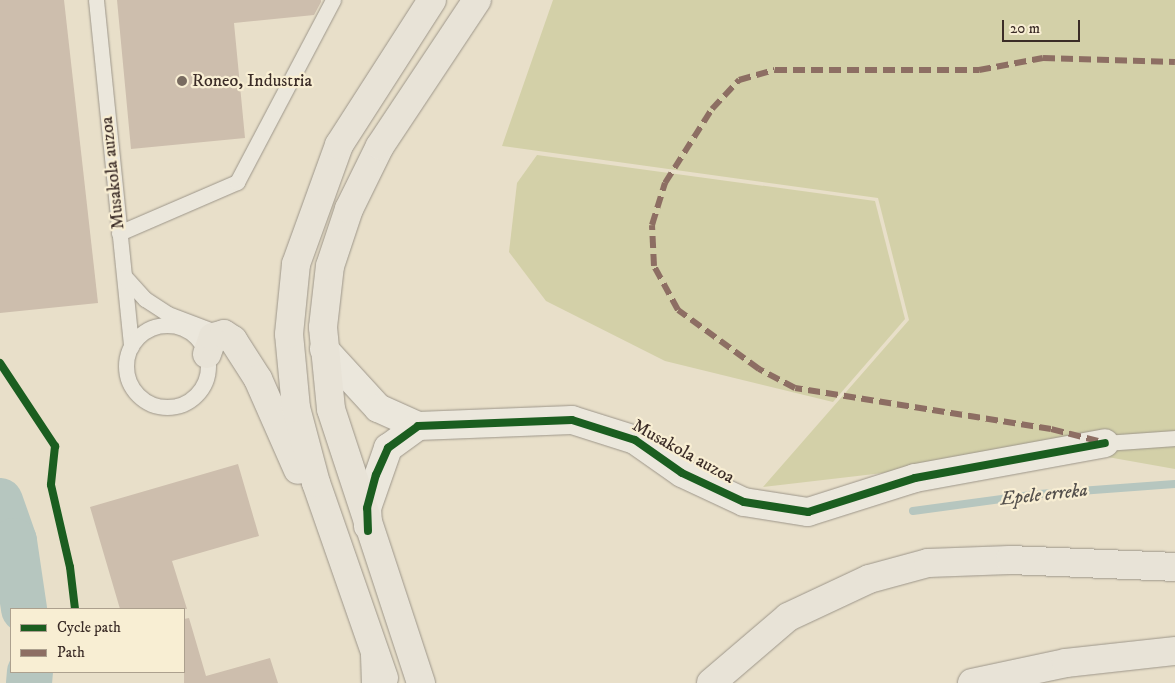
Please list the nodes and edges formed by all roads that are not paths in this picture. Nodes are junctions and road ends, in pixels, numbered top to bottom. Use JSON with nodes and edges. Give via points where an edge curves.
{"nodes":[{"id":1,"x":96,"y":0,"type":"edge"},
{"id":2,"x":333,"y":0,"type":"edge"},
{"id":3,"x":432,"y":0,"type":"edge"},
{"id":4,"x":477,"y":0,"type":"edge"},
{"id":5,"x":119,"y":233,"type":"junction"},
{"id":6,"x":125,"y":277,"type":"junction"},
{"id":7,"x":215,"y":344,"type":"junction"},
{"id":8,"x":131,"y":346,"type":"junction"},
{"id":9,"x":324,"y":349,"type":"junction"},
{"id":10,"x":418,"y":426,"type":"junction"},
{"id":11,"x":1175,"y":438,"type":"edge"},
{"id":12,"x":1105,"y":443,"type":"joint"},
{"id":13,"x":368,"y":531,"type":"junction"},
{"id":14,"x":1175,"y":567,"type":"edge"},
{"id":15,"x":351,"y":588,"type":"junction"},
{"id":16,"x":1175,"y":651,"type":"edge"},
{"id":17,"x":375,"y":655,"type":"junction"},
{"id":18,"x":376,"y":683,"type":"edge"},
{"id":19,"x":385,"y":683,"type":"edge"},
{"id":20,"x":421,"y":683,"type":"edge"},
{"id":21,"x":711,"y":683,"type":"edge"},
{"id":22,"x":972,"y":683,"type":"edge"}],
"edges":[{"from":1,"to":5,"type":"lane","name":"Musakola auzoa"},
{"from":2,"to":5,"type":"lane","via":[[237,182]]},
{"from":3,"to":15,"type":"main road","via":[[339,145],[296,264],[290,334],[296,408]]},
{"from":4,"to":9,"type":"main road","via":[[380,146],[349,209],[330,266]]},
{"from":5,"to":6,"type":"lane","name":"Musakola auzoa"},
{"from":6,"to":7,"type":"lane","via":[[145,299]]},
{"from":6,"to":8,"type":"lane","name":"Musakola auzoa"},
{"from":7,"to":8,"type":"lane","via":[[171,324],[140,335]]},
{"from":7,"to":8,"type":"lane","via":[[204,385],[193,397],[165,407],[151,403],[130,384],[126,367]]},
{"from":7,"to":15,"type":"main road","via":[[233,340],[258,379]]},
{"from":9,"to":10,"type":"street","via":[[378,408]]},
{"from":9,"to":13,"type":"main road","via":[[332,409]]},
{"from":10,"to":12,"type":"street","name":"Musakola auzoa","via":[[572,420],[636,440],[682,473],[744,502],[808,512],[915,478]]},
{"from":10,"to":13,"type":"street","via":[[402,435],[384,457],[367,508]]},
{"from":11,"to":12,"type":"lane","name":"Musakola auzoa"},
{"from":13,"to":20,"type":"main road"},
{"from":14,"to":21,"type":"main road","via":[[1010,560],[928,563],[869,579],[788,618]]},
{"from":15,"to":17,"type":"main road"},
{"from":16,"to":22,"type":"main road","via":[[1066,663]]},
{"from":17,"to":18,"type":"main road"},
{"from":17,"to":19,"type":"main road"}]}
